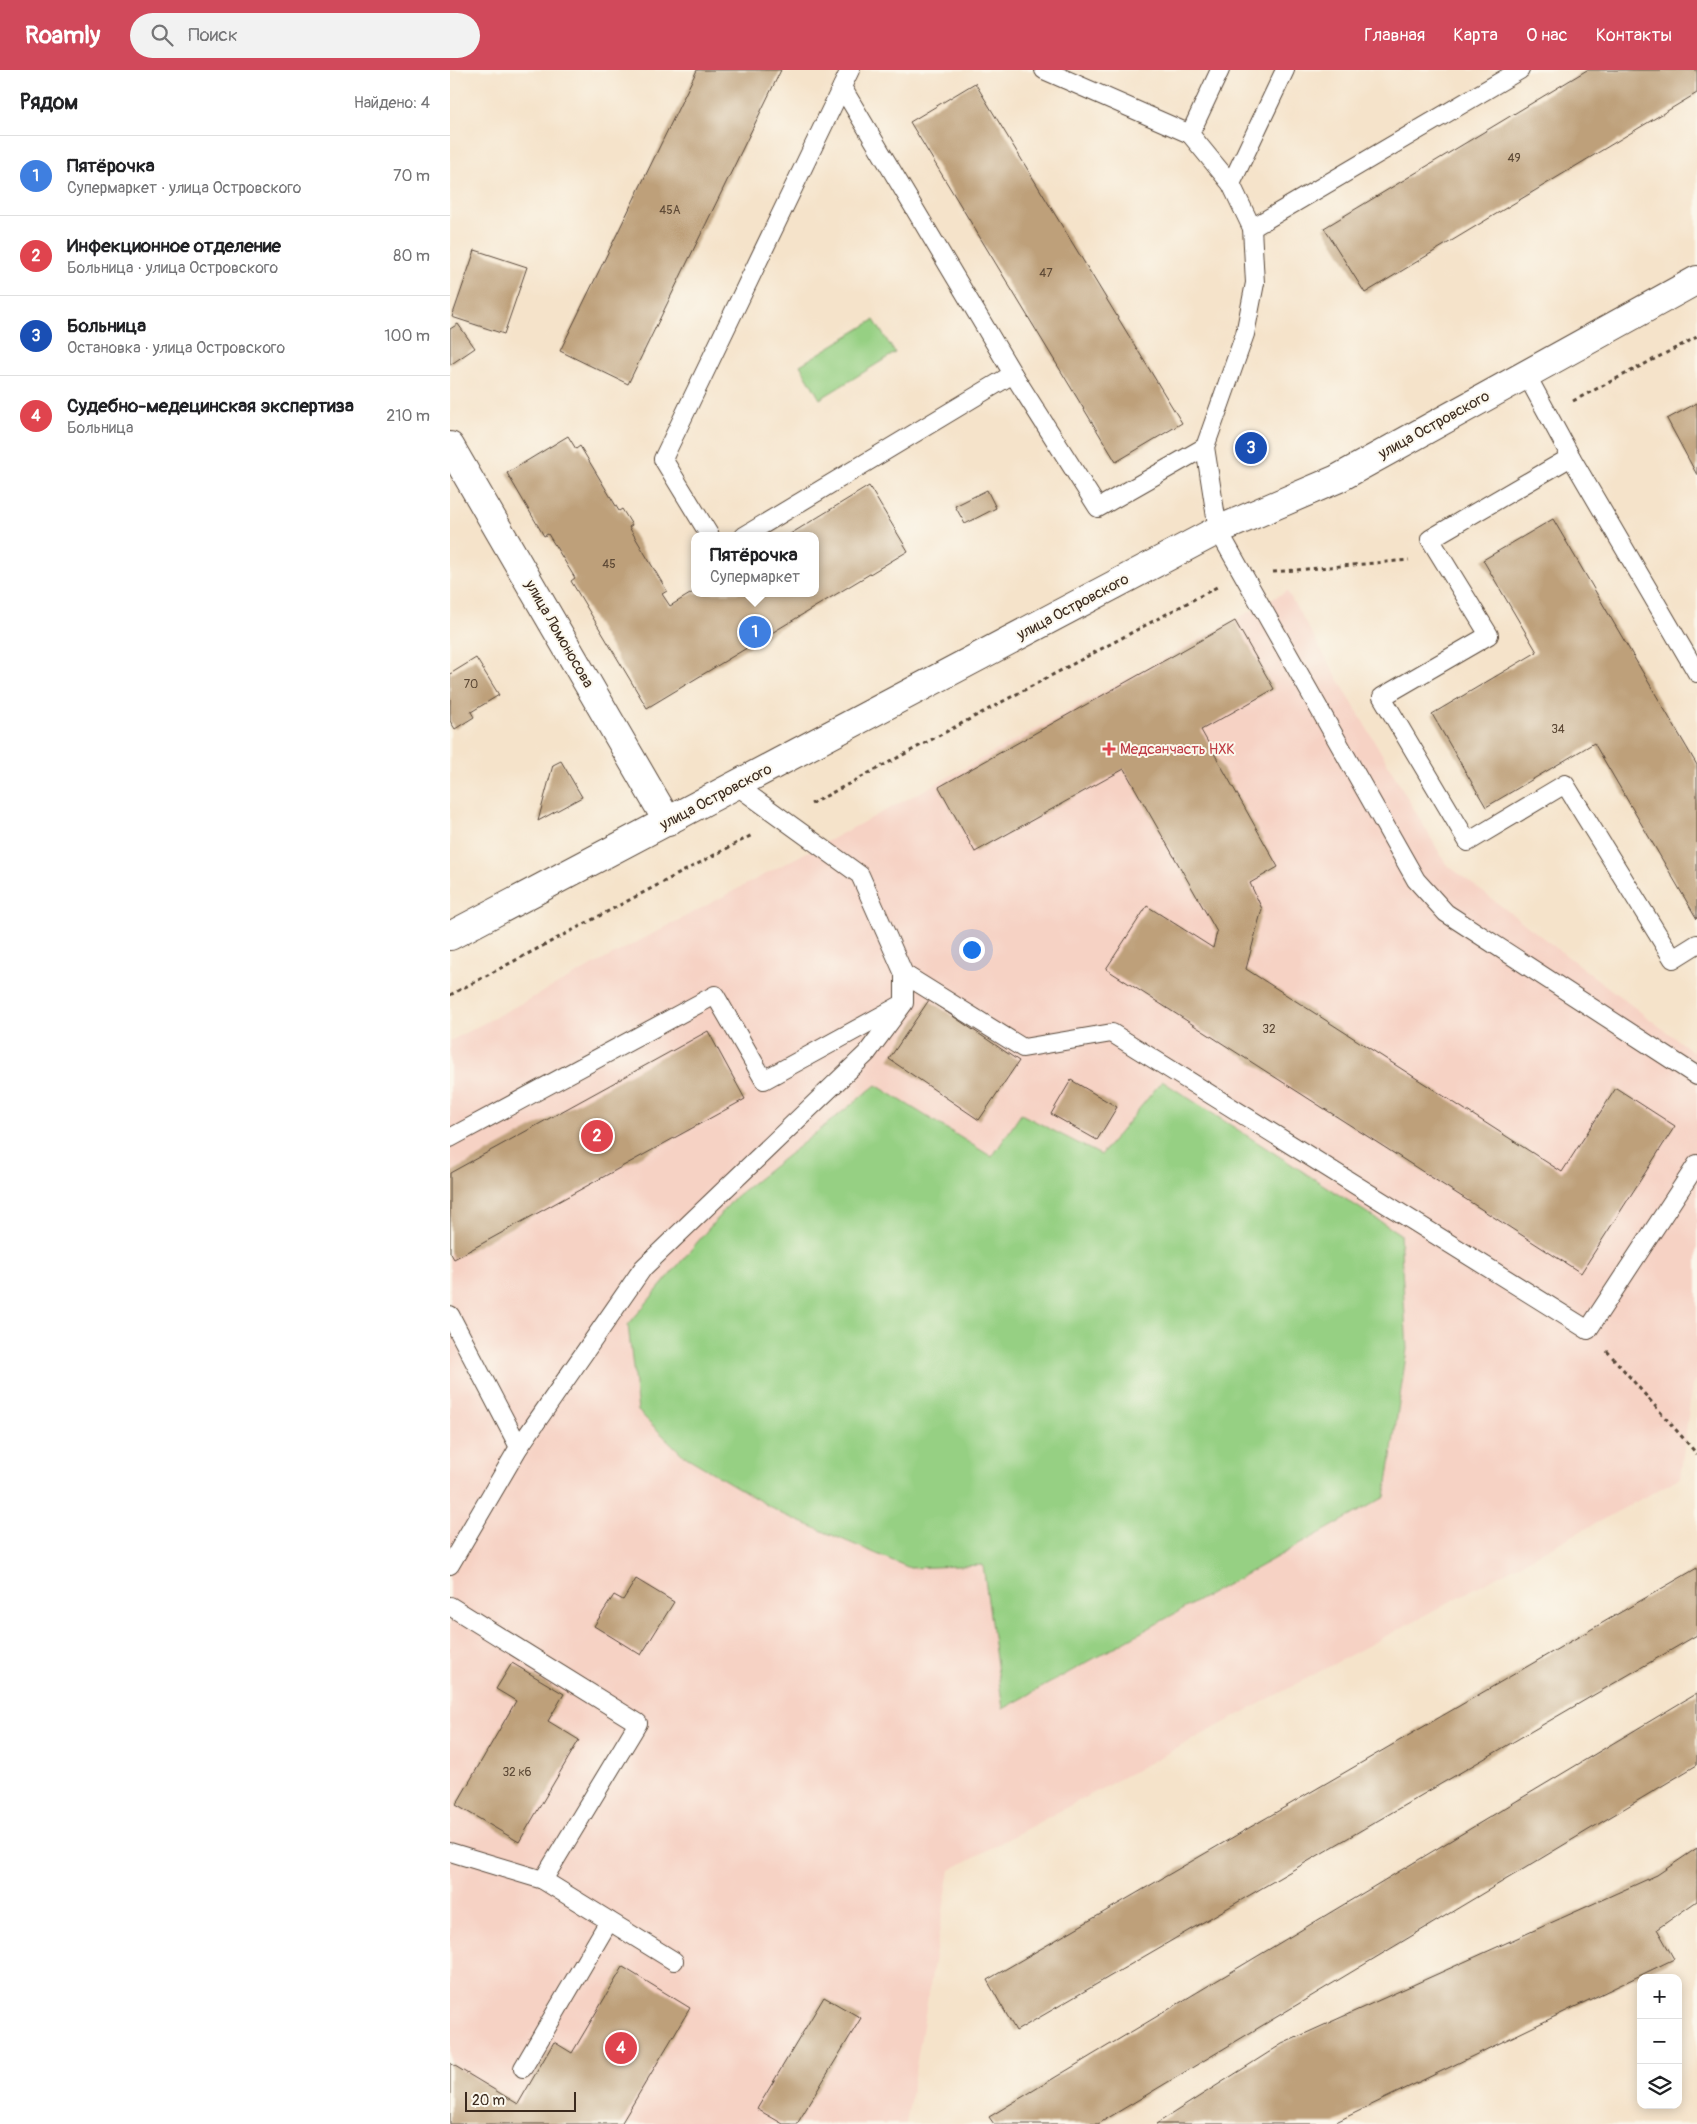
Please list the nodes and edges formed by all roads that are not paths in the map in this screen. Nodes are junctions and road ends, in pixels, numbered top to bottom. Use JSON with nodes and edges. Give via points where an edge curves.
{"nodes":[{"id":1,"x":850,"y":70,"type":"edge"},
{"id":2,"x":1044,"y":70,"type":"edge"},
{"id":3,"x":1220,"y":70,"type":"edge"},
{"id":4,"x":1285,"y":70,"type":"edge"},
{"id":5,"x":1520,"y":70,"type":"edge"},
{"id":6,"x":842,"y":86,"type":"junction"},
{"id":7,"x":1190,"y":134,"type":"junction"},
{"id":8,"x":1231,"y":184,"type":"junction"},
{"id":9,"x":1252,"y":228,"type":"junction"},
{"id":10,"x":1697,"y":280,"type":"edge"},
{"id":11,"x":1014,"y":374,"type":"junction"},
{"id":12,"x":1526,"y":374,"type":"junction"},
{"id":13,"x":450,"y":446,"type":"edge"},
{"id":14,"x":1205,"y":448,"type":"junction"},
{"id":15,"x":1571,"y":457,"type":"junction"},
{"id":16,"x":1218,"y":530,"type":"junction"},
{"id":17,"x":708,"y":532,"type":"edge"},
{"id":18,"x":751,"y":532,"type":"edge"},
{"id":19,"x":1697,"y":673,"type":"edge"},
{"id":20,"x":737,"y":786,"type":"junction"},
{"id":21,"x":668,"y":822,"type":"junction"},
{"id":22,"x":450,"y":936,"type":"edge"},
{"id":23,"x":1697,"y":944,"type":"edge"},
{"id":24,"x":904,"y":974,"type":"junction"},
{"id":25,"x":904,"y":1004,"type":"junction"},
{"id":26,"x":1697,"y":1076,"type":"edge"},
{"id":27,"x":450,"y":1138,"type":"edge"},
{"id":28,"x":1697,"y":1164,"type":"edge"},
{"id":29,"x":450,"y":1315,"type":"edge"},
{"id":30,"x":519,"y":1447,"type":"junction"},
{"id":31,"x":450,"y":1565,"type":"edge"},
{"id":32,"x":450,"y":1606,"type":"edge"},
{"id":33,"x":450,"y":1852,"type":"edge"},
{"id":34,"x":543,"y":1880,"type":"junction"},
{"id":35,"x":609,"y":1921,"type":"junction"},
{"id":36,"x":674,"y":1961,"type":"dead end"},
{"id":37,"x":523,"y":2068,"type":"dead end"}],
"edges":[{"from":1,"to":6,"type":"lane"},
{"from":2,"to":7,"type":"lane"},
{"from":3,"to":7,"type":"lane"},
{"from":4,"to":8,"type":"lane"},
{"from":5,"to":9,"type":"lane"},
{"from":6,"to":11,"type":"lane"},
{"from":6,"to":17,"type":"lane","via":[[663,459]]},
{"from":7,"to":8,"type":"lane"},
{"from":8,"to":9,"type":"lane"},
{"from":9,"to":14,"type":"lane","via":[[1255,283],[1245,334]]},
{"from":10,"to":12,"type":"street","name":"улица Островского"},
{"from":11,"to":14,"type":"lane","via":[[1098,508]]},
{"from":11,"to":18,"type":"lane"},
{"from":12,"to":15,"type":"lane"},
{"from":12,"to":16,"type":"street","name":"улица Островского","via":[[1337,479]]},
{"from":13,"to":21,"type":"street","name":"улица Ломоносова"},
{"from":14,"to":16,"type":"lane"},
{"from":15,"to":19,"type":"lane"},
{"from":15,"to":23,"type":"lane","via":[[1430,539],[1489,635],[1382,697],[1468,842],[1565,784],[1673,959]]},
{"from":16,"to":20,"type":"street","name":"улица Островского"},
{"from":16,"to":26,"type":"lane","via":[[1416,880],[1446,913]]},
{"from":20,"to":21,"type":"street","name":"улица Островского"},
{"from":20,"to":24,"type":"lane","via":[[860,875]]},
{"from":21,"to":22,"type":"street","name":"улица Островского"},
{"from":24,"to":25,"type":"lane"},
{"from":24,"to":28,"type":"lane","via":[[1023,1048],[1112,1032],[1588,1330]]},
{"from":25,"to":27,"type":"lane","via":[[764,1080],[715,995]]},
{"from":25,"to":30,"type":"lane","via":[[867,1053],[643,1268]]},
{"from":29,"to":30,"type":"lane"},
{"from":30,"to":31,"type":"lane"},
{"from":32,"to":34,"type":"lane","via":[[638,1723]]},
{"from":33,"to":34,"type":"lane"},
{"from":34,"to":35,"type":"lane"},
{"from":35,"to":36,"type":"lane"},
{"from":35,"to":37,"type":"lane"}]}
